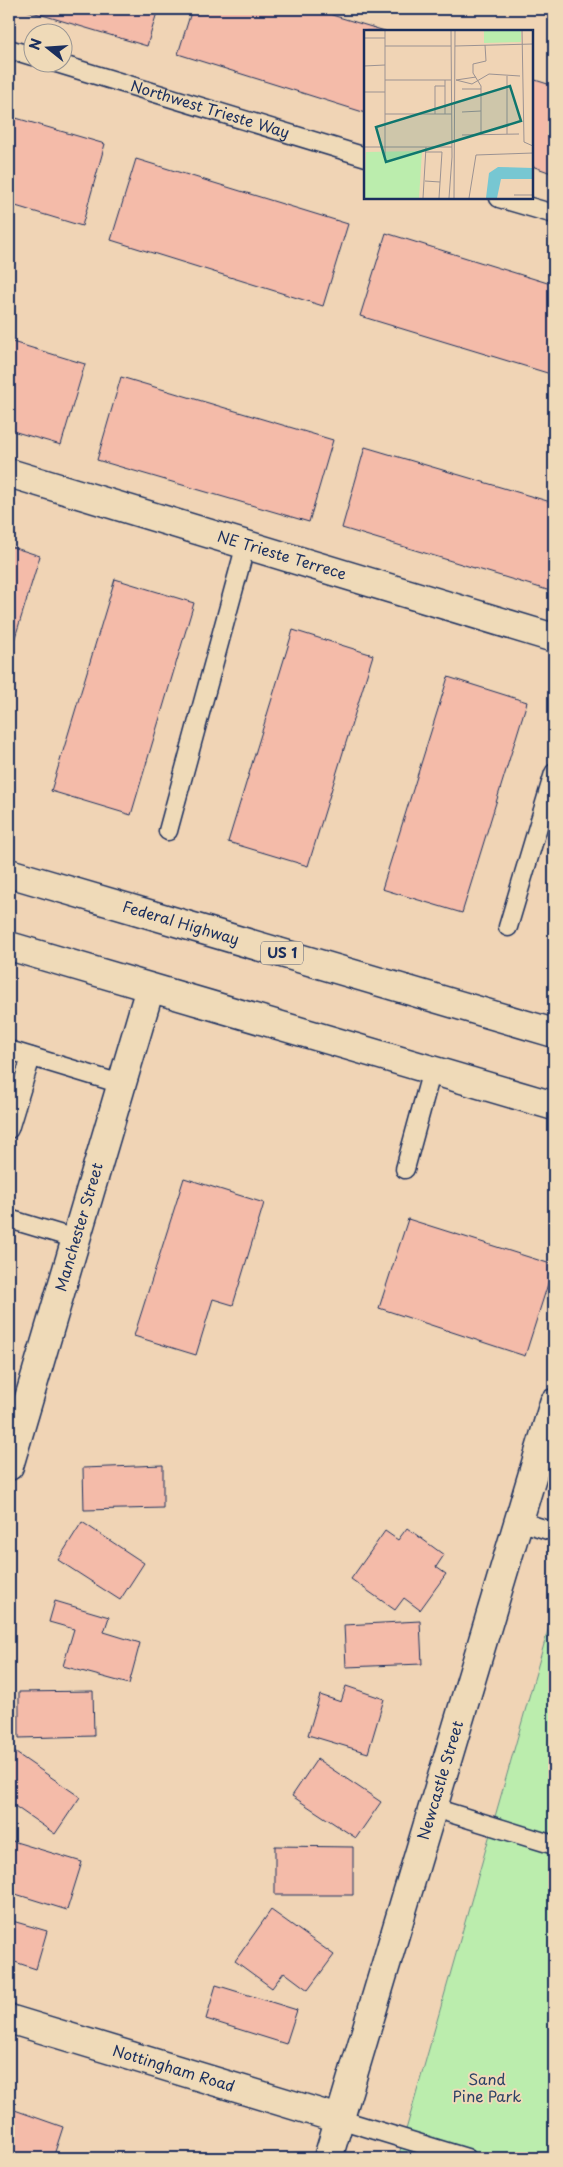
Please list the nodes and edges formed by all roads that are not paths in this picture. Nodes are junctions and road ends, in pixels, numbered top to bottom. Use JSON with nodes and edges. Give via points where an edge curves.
{"nodes":[{"id":1,"x":9,"y":49,"type":"edge"},
{"id":2,"x":22,"y":53,"type":"edge"},
{"id":3,"x":72,"y":68,"type":"edge"},
{"id":4,"x":364,"y":156,"type":"edge"},
{"id":5,"x":502,"y":199,"type":"edge"},
{"id":6,"x":554,"y":214,"type":"edge"},
{"id":7,"x":9,"y":472,"type":"edge"},
{"id":8,"x":246,"y":544,"type":"junction"},
{"id":9,"x":554,"y":638,"type":"edge"},
{"id":10,"x":554,"y":773,"type":"edge"},
{"id":11,"x":168,"y":831,"type":"dead end"},
{"id":12,"x":9,"y":873,"type":"edge"},
{"id":13,"x":508,"y":927,"type":"dead end"},
{"id":14,"x":9,"y":946,"type":"edge"},
{"id":15,"x":150,"y":988,"type":"junction"},
{"id":16,"x":554,"y":1033,"type":"edge"},
{"id":17,"x":9,"y":1050,"type":"edge"},
{"id":18,"x":31,"y":1056,"type":"junction"},
{"id":19,"x":432,"y":1070,"type":"junction"},
{"id":20,"x":121,"y":1084,"type":"junction"},
{"id":21,"x":554,"y":1088,"type":"edge"},
{"id":22,"x":498,"y":1089,"type":"junction"},
{"id":23,"x":554,"y":1106,"type":"edge"},
{"id":24,"x":9,"y":1129,"type":"edge"},
{"id":25,"x":405,"y":1169,"type":"dead end"},
{"id":26,"x":9,"y":1219,"type":"edge"},
{"id":27,"x":76,"y":1239,"type":"junction"},
{"id":28,"x":554,"y":1403,"type":"edge"},
{"id":29,"x":9,"y":1466,"type":"edge"},
{"id":30,"x":519,"y":1521,"type":"junction"},
{"id":31,"x":554,"y":1532,"type":"edge"},
{"id":32,"x":434,"y":1808,"type":"junction"},
{"id":33,"x":554,"y":1845,"type":"edge"},
{"id":34,"x":9,"y":2019,"type":"edge"},
{"id":35,"x":339,"y":2119,"type":"junction"},
{"id":36,"x":328,"y":2158,"type":"edge"},
{"id":37,"x":467,"y":2158,"type":"edge"}],
"edges":[{"from":1,"to":2,"type":"lane"},
{"from":3,"to":4,"type":"lane","name":"Northwest Trieste Way"},
{"from":5,"to":6,"type":"lane"},
{"from":7,"to":8,"type":"street","name":"NE Trieste Terrece"},
{"from":8,"to":9,"type":"street","name":"NE Trieste Terrece"},
{"from":8,"to":11,"type":"lane"},
{"from":10,"to":13,"type":"lane"},
{"from":12,"to":16,"type":"street","name":"Federal Highway","number":"US 1"},
{"from":14,"to":15,"type":"street"},
{"from":15,"to":19,"type":"street"},
{"from":15,"to":20,"type":"street","name":"Manchester Street"},
{"from":17,"to":18,"type":"lane"},
{"from":18,"to":20,"type":"lane"},
{"from":18,"to":24,"type":"lane"},
{"from":19,"to":22,"type":"street"},
{"from":19,"to":25,"type":"lane"},
{"from":20,"to":27,"type":"street","name":"Manchester Street"},
{"from":21,"to":22,"type":"street"},
{"from":22,"to":23,"type":"street"},
{"from":26,"to":27,"type":"lane"},
{"from":27,"to":29,"type":"street","name":"Manchester Street"},
{"from":28,"to":30,"type":"street","name":"Newcastle Street"},
{"from":30,"to":31,"type":"lane"},
{"from":30,"to":32,"type":"street","name":"Newcastle Street"},
{"from":32,"to":33,"type":"lane"},
{"from":32,"to":35,"type":"street","name":"Newcastle Street"},
{"from":34,"to":35,"type":"street","name":"Nottingham Road"},
{"from":35,"to":36,"type":"street","name":"Newcastle Street"},
{"from":35,"to":37,"type":"lane"}]}
